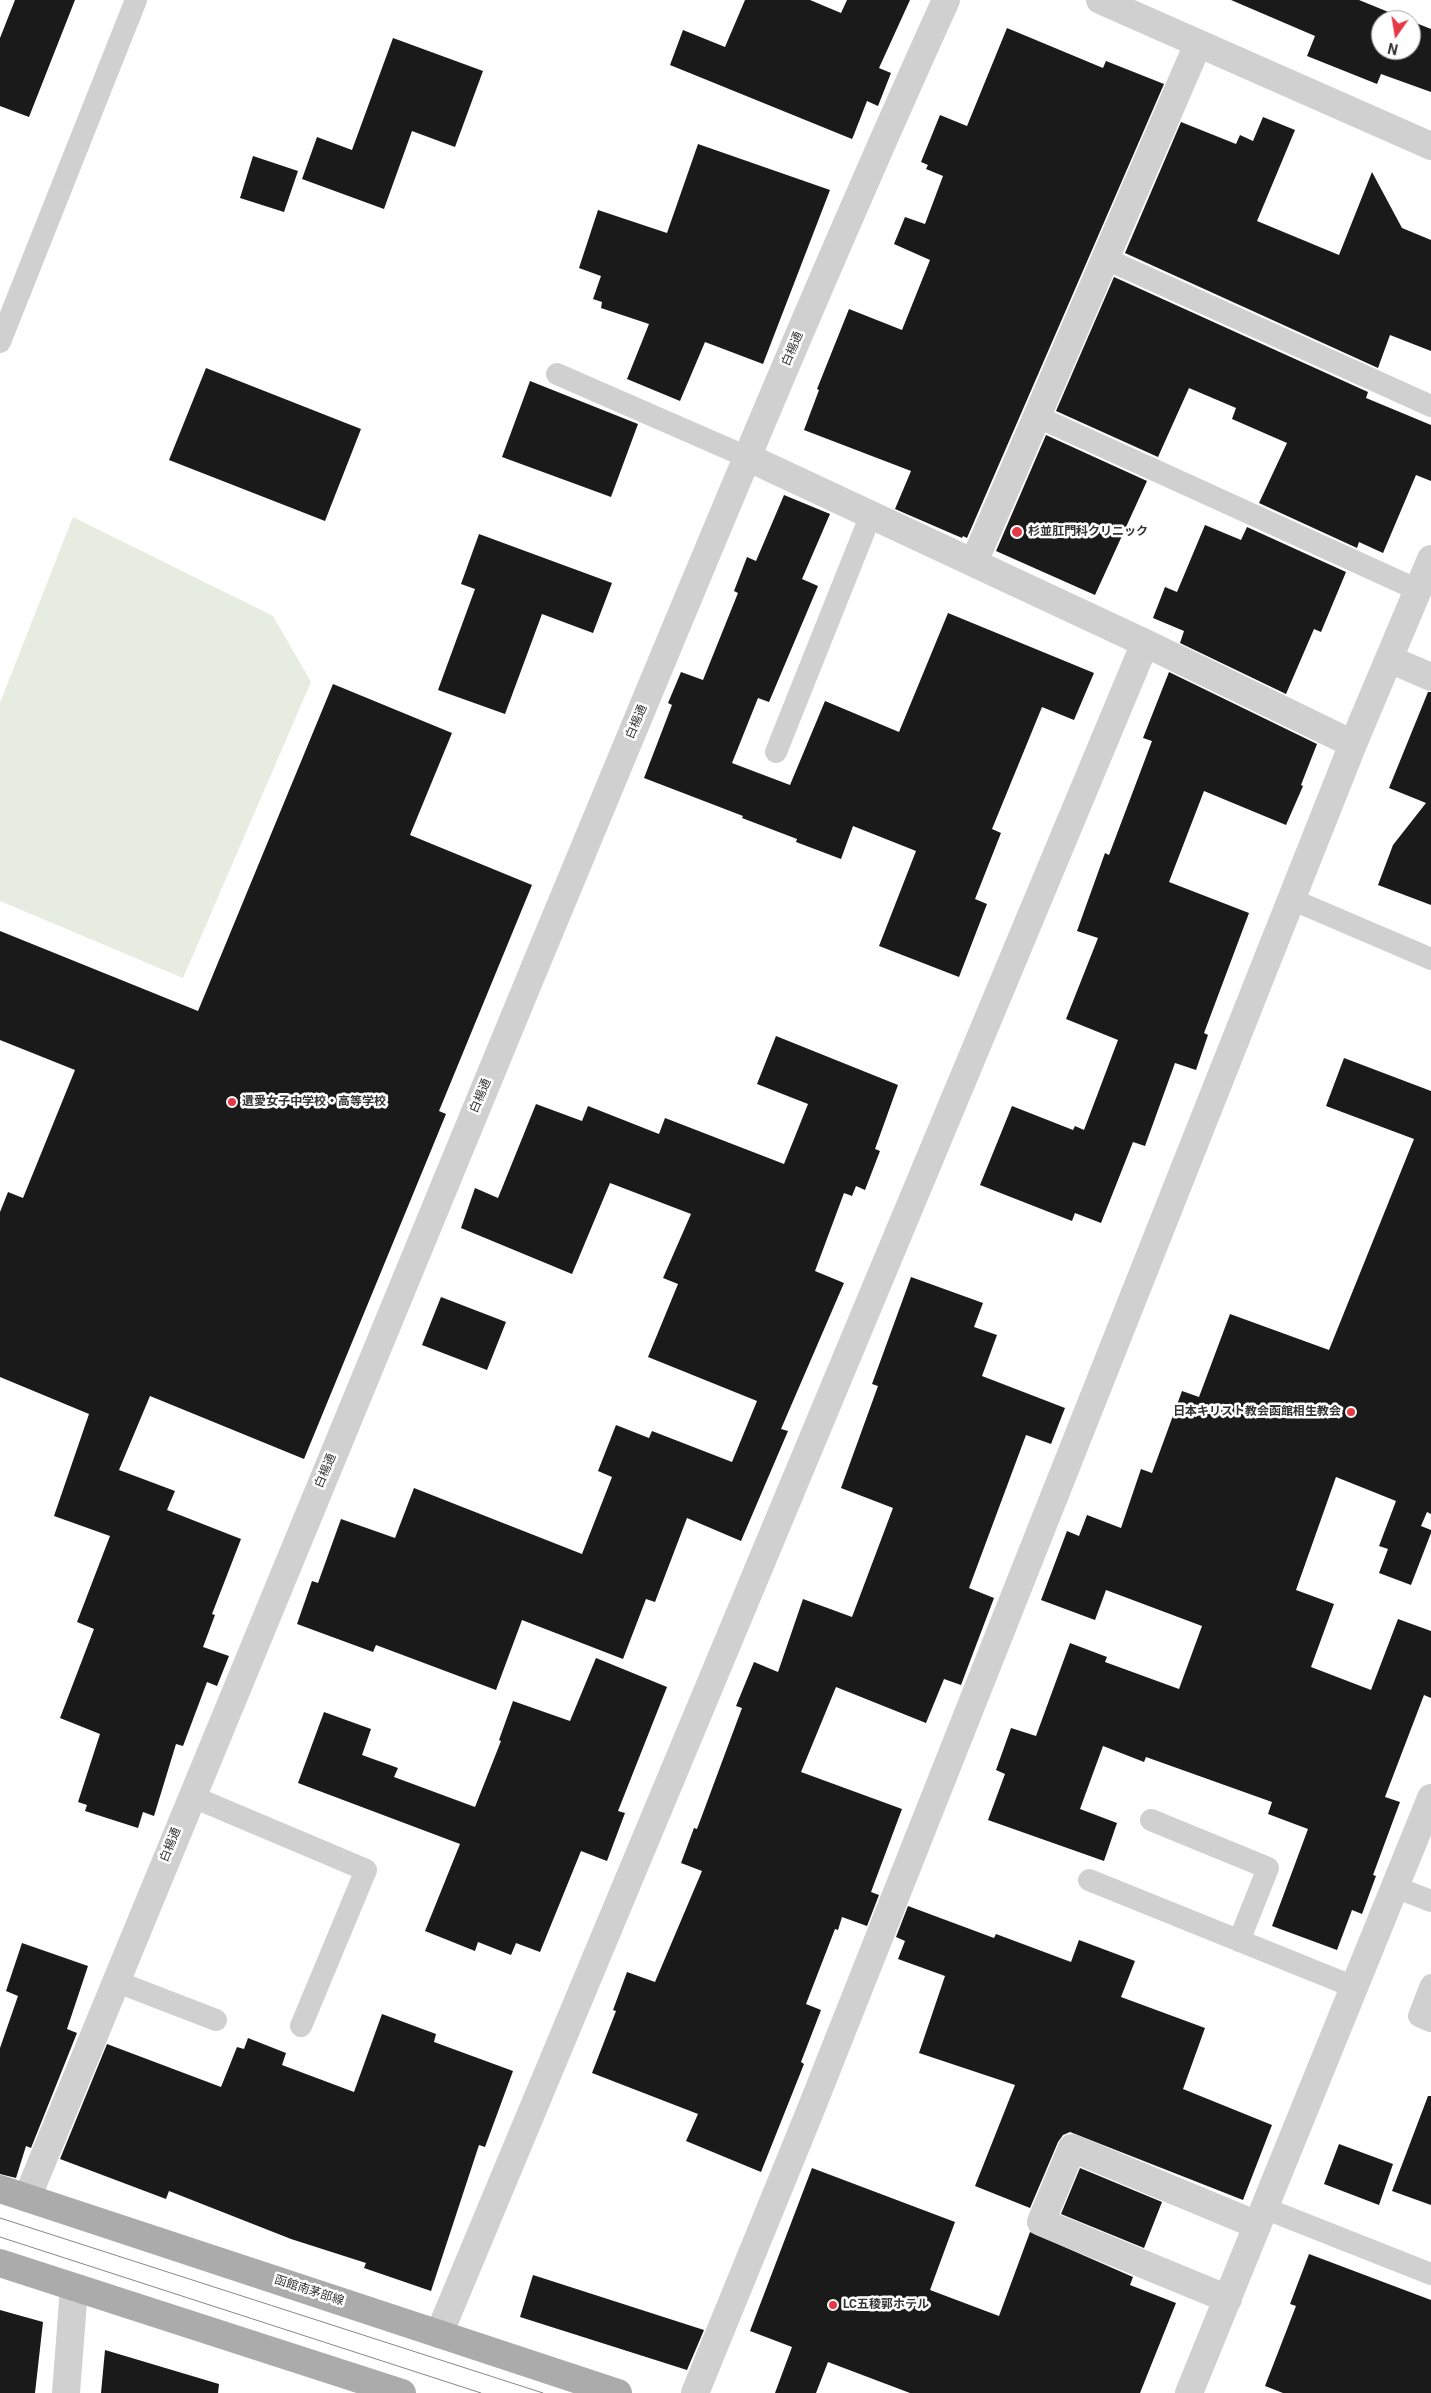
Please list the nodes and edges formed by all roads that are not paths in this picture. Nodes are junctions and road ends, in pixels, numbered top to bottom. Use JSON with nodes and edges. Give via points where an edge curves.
{"nodes":[{"id":1,"x":136,"y":0,"type":"edge"},
{"id":2,"x":946,"y":0,"type":"edge"},
{"id":3,"x":1100,"y":0,"type":"edge"},
{"id":4,"x":1198,"y":44,"type":"junction"},
{"id":5,"x":1431,"y":146,"type":"edge"},
{"id":6,"x":1106,"y":259,"type":"junction"},
{"id":7,"x":0,"y":342,"type":"edge"},
{"id":8,"x":557,"y":374,"type":"dead end"},
{"id":9,"x":1431,"y":406,"type":"edge"},
{"id":10,"x":1038,"y":417,"type":"junction"},
{"id":11,"x":746,"y":457,"type":"junction"},
{"id":12,"x":870,"y":517,"type":"junction"},
{"id":13,"x":1431,"y":558,"type":"edge"},
{"id":14,"x":974,"y":562,"type":"junction"},
{"id":15,"x":1418,"y":590,"type":"junction"},
{"id":16,"x":1145,"y":643,"type":"junction"},
{"id":17,"x":1389,"y":660,"type":"junction"},
{"id":18,"x":1431,"y":678,"type":"edge"},
{"id":19,"x":1353,"y":744,"type":"junction"},
{"id":20,"x":776,"y":752,"type":"dead end"},
{"id":21,"x":1291,"y":899,"type":"junction"},
{"id":22,"x":1431,"y":959,"type":"edge"},
{"id":23,"x":191,"y":1796,"type":"junction"},
{"id":24,"x":1431,"y":1798,"type":"edge"},
{"id":25,"x":1150,"y":1820,"type":"dead end"},
{"id":26,"x":1089,"y":1880,"type":"dead end"},
{"id":27,"x":1395,"y":1887,"type":"junction"},
{"id":28,"x":1431,"y":1901,"type":"edge"},
{"id":29,"x":1239,"y":1941,"type":"junction"},
{"id":30,"x":115,"y":1981,"type":"junction"},
{"id":31,"x":1431,"y":1985,"type":"edge"},
{"id":32,"x":1354,"y":1987,"type":"junction"},
{"id":33,"x":216,"y":2020,"type":"dead end"},
{"id":34,"x":1431,"y":2021,"type":"edge"},
{"id":35,"x":301,"y":2026,"type":"dead end"},
{"id":36,"x":0,"y":2189,"type":"edge"},
{"id":37,"x":27,"y":2198,"type":"junction"},
{"id":38,"x":1261,"y":2216,"type":"junction"},
{"id":39,"x":0,"y":2263,"type":"edge"},
{"id":40,"x":1431,"y":2274,"type":"edge"},
{"id":41,"x":74,"y":2288,"type":"junction"},
{"id":42,"x":1228,"y":2299,"type":"junction"},
{"id":43,"x":439,"y":2334,"type":"junction"},
{"id":44,"x":343,"y":2384,"type":"edge"},
{"id":45,"x":66,"y":2393,"type":"edge"},
{"id":46,"x":402,"y":2393,"type":"edge"},
{"id":47,"x":618,"y":2393,"type":"edge"},
{"id":48,"x":695,"y":2393,"type":"edge"},
{"id":49,"x":1189,"y":2393,"type":"edge"}],
"edges":[{"from":1,"to":7,"type":"lane"},
{"from":2,"to":11,"type":"street","name":"白楊通","via":[[857,196]]},
{"from":3,"to":4,"type":"street"},
{"from":4,"to":5,"type":"street"},
{"from":4,"to":6,"type":"street"},
{"from":6,"to":9,"type":"lane"},
{"from":6,"to":10,"type":"street"},
{"from":8,"to":11,"type":"lane"},
{"from":10,"to":14,"type":"street"},
{"from":10,"to":15,"type":"lane"},
{"from":11,"to":12,"type":"street"},
{"from":11,"to":23,"type":"street","name":"白楊通"},
{"from":12,"to":14,"type":"street"},
{"from":12,"to":20,"type":"lane"},
{"from":13,"to":15,"type":"street"},
{"from":14,"to":16,"type":"street"},
{"from":15,"to":17,"type":"street"},
{"from":16,"to":19,"type":"street"},
{"from":16,"to":43,"type":"street"},
{"from":17,"to":18,"type":"street"},
{"from":17,"to":19,"type":"street"},
{"from":19,"to":21,"type":"street"},
{"from":21,"to":22,"type":"lane"},
{"from":21,"to":48,"type":"street","via":[[809,2114]]},
{"from":23,"to":30,"type":"street","name":"白楊通"},
{"from":23,"to":35,"type":"lane","via":[[366,1870]]},
{"from":24,"to":27,"type":"street"},
{"from":25,"to":29,"type":"lane","via":[[1268,1868]]},
{"from":26,"to":29,"type":"lane"},
{"from":27,"to":28,"type":"lane"},
{"from":27,"to":32,"type":"street"},
{"from":29,"to":32,"type":"lane"},
{"from":30,"to":33,"type":"lane"},
{"from":30,"to":37,"type":"street","name":"白楊通"},
{"from":31,"to":34,"type":"lane","via":[[1419,2016]]},
{"from":32,"to":38,"type":"street"},
{"from":36,"to":37,"type":"main road","name":"函館南茅部線"},
{"from":37,"to":43,"type":"main road","name":"函館南茅部線"},
{"from":38,"to":40,"type":"lane"},
{"from":38,"to":42,"type":"street"},
{"from":38,"to":42,"type":"street","via":[[1072,2148],[1042,2222]]},
{"from":39,"to":41,"type":"main road"},
{"from":41,"to":44,"type":"main road"},
{"from":41,"to":45,"type":"street"},
{"from":42,"to":49,"type":"street"},
{"from":43,"to":47,"type":"main road","name":"函館南茅部線"},
{"from":44,"to":46,"type":"main road"}]}
